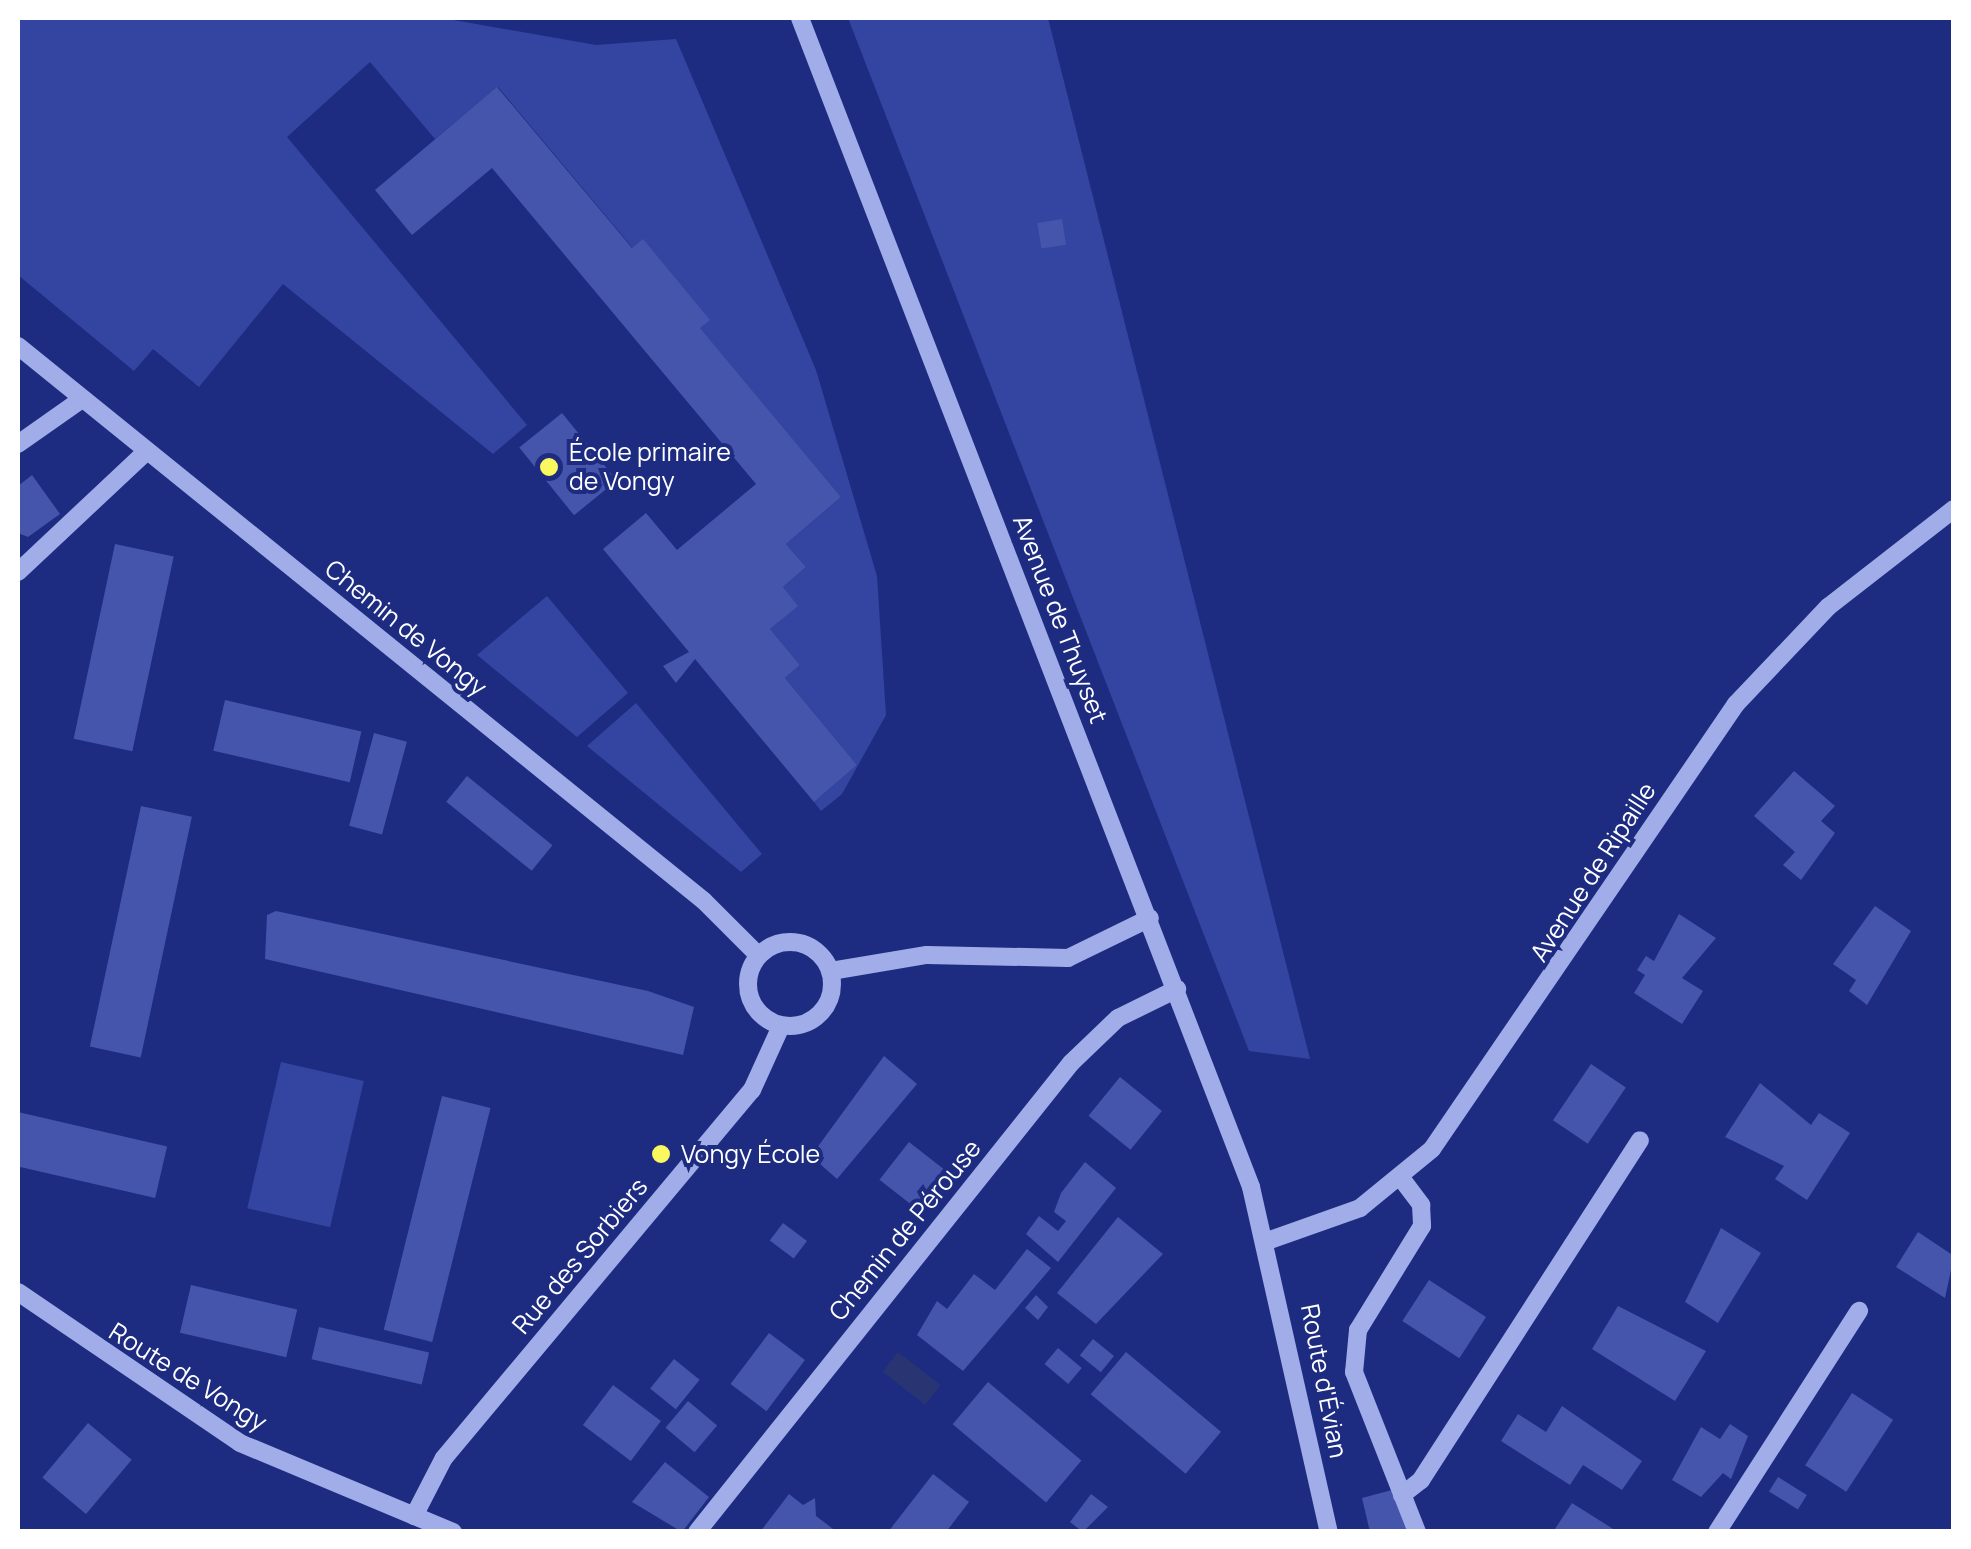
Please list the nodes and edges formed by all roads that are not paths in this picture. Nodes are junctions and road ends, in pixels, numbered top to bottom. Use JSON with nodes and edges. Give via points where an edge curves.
{"nodes":[{"id":1,"x":800,"y":18,"type":"edge"},
{"id":2,"x":18,"y":347,"type":"edge"},
{"id":3,"x":82,"y":399,"type":"junction"},
{"id":4,"x":18,"y":444,"type":"edge"},
{"id":5,"x":147,"y":451,"type":"junction"},
{"id":6,"x":1954,"y":510,"type":"edge"},
{"id":7,"x":18,"y":572,"type":"edge"},
{"id":8,"x":1150,"y":918,"type":"junction"},
{"id":9,"x":758,"y":956,"type":"junction"},
{"id":10,"x":831,"y":971,"type":"junction"},
{"id":11,"x":1177,"y":989,"type":"junction"},
{"id":12,"x":781,"y":1026,"type":"junction"},
{"id":13,"x":1640,"y":1140,"type":"dead end"},
{"id":14,"x":1401,"y":1178,"type":"junction"},
{"id":15,"x":1267,"y":1240,"type":"junction"},
{"id":16,"x":18,"y":1292,"type":"edge"},
{"id":17,"x":1859,"y":1311,"type":"dead end"},
{"id":18,"x":1402,"y":1496,"type":"junction"},
{"id":19,"x":414,"y":1516,"type":"junction"},
{"id":20,"x":453,"y":1532,"type":"edge"},
{"id":21,"x":697,"y":1532,"type":"edge"},
{"id":22,"x":1330,"y":1532,"type":"edge"},
{"id":23,"x":1417,"y":1532,"type":"edge"},
{"id":24,"x":1717,"y":1532,"type":"edge"}],
"edges":[{"from":1,"to":8,"type":"street","name":"Avenue de Thuyset"},
{"from":2,"to":3,"type":"street","name":"Chemin de Vongy"},
{"from":3,"to":4,"type":"street"},
{"from":3,"to":5,"type":"street","name":"Chemin de Vongy"},
{"from":5,"to":7,"type":"street"},
{"from":5,"to":9,"type":"street","name":"Chemin de Vongy","via":[[704,901]]},
{"from":6,"to":14,"type":"street","name":"Avenue de Ripaille","via":[[1828,607],[1736,704],[1489,1074]]},
{"from":8,"to":10,"type":"street","via":[[1068,958],[927,955]]},
{"from":8,"to":11,"type":"street","name":"Avenue de Thuyset"},
{"from":9,"to":10,"type":"street","via":[[799,942]]},
{"from":9,"to":12,"type":"street","via":[[750,997]]},
{"from":10,"to":12,"type":"street","via":[[822,1012]]},
{"from":11,"to":15,"type":"street","name":"Avenue de Thuyset"},
{"from":11,"to":21,"type":"street","name":"Chemin de Pérouse","via":[[1118,1018],[1071,1063]]},
{"from":12,"to":19,"type":"street","name":"Rue des Sorbiers","via":[[752,1090],[444,1458]]},
{"from":13,"to":18,"type":"street","via":[[1421,1480]]},
{"from":14,"to":15,"type":"street","name":"Avenue de Ripaille","via":[[1339,1218]]},
{"from":14,"to":18,"type":"street","via":[[1421,1205],[1418,1236],[1354,1351],[1359,1392]]},
{"from":15,"to":22,"type":"street","name":"Route d'Évian"},
{"from":16,"to":19,"type":"street","name":"Route de Vongy","via":[[240,1443]]},
{"from":17,"to":24,"type":"street"},
{"from":18,"to":23,"type":"street"},
{"from":19,"to":20,"type":"street","name":"Route de Vongy"}]}
